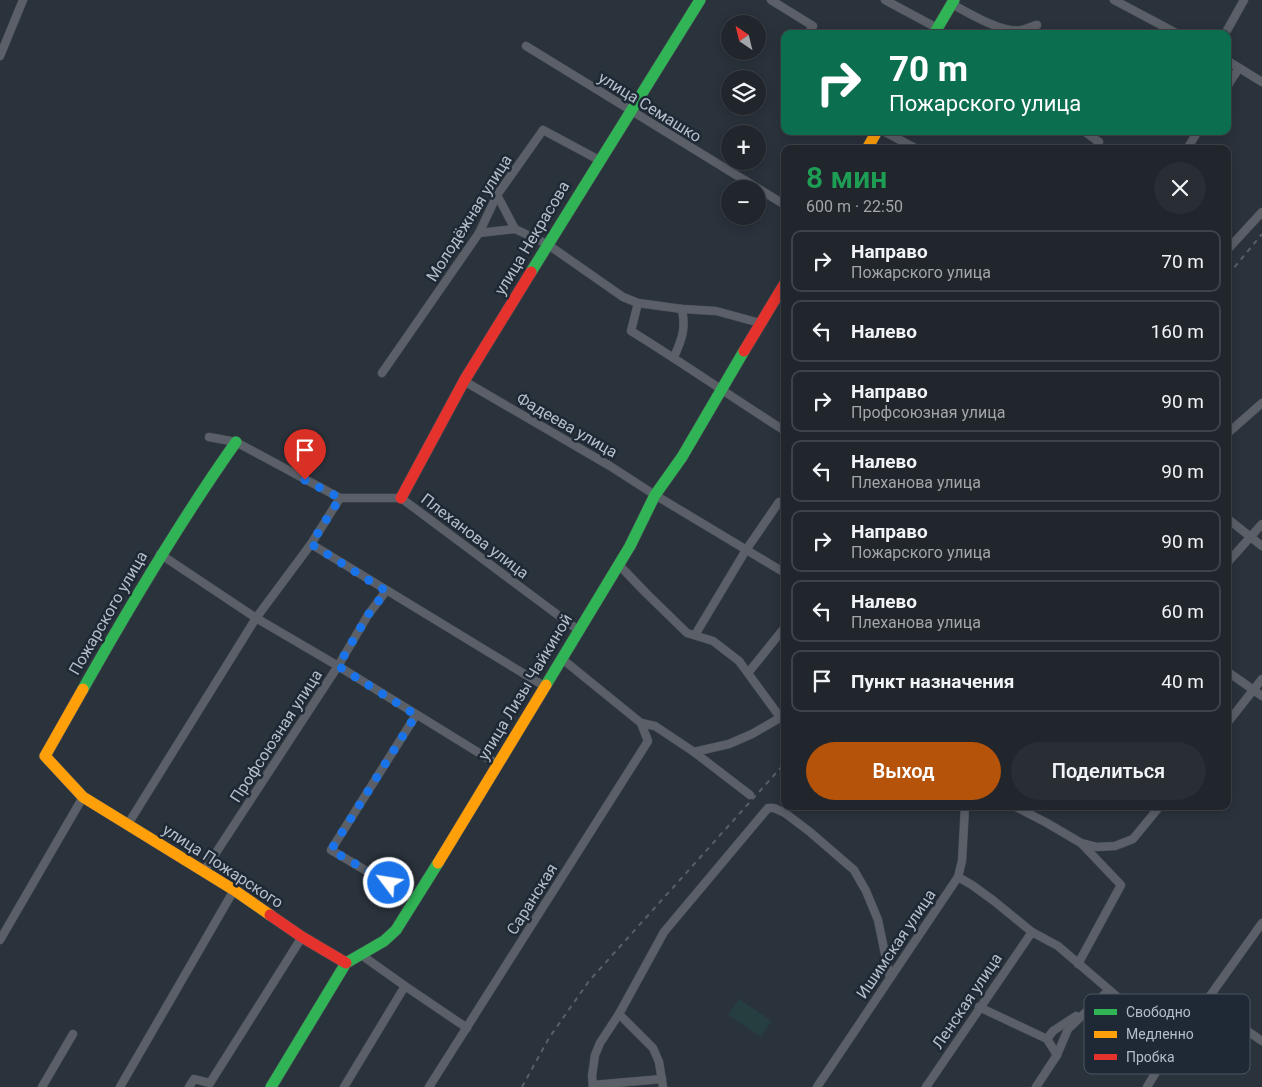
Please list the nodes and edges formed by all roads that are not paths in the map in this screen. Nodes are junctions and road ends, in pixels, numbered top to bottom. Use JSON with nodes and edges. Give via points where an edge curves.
{"nodes":[{"id":1,"x":23,"y":0,"type":"edge"},
{"id":2,"x":700,"y":0,"type":"edge"},
{"id":3,"x":771,"y":0,"type":"edge"},
{"id":4,"x":885,"y":0,"type":"edge"},
{"id":5,"x":1114,"y":0,"type":"edge"},
{"id":6,"x":1244,"y":0,"type":"edge"},
{"id":7,"x":953,"y":2,"type":"edge"},
{"id":8,"x":1037,"y":25,"type":"dead end"},
{"id":9,"x":810,"y":30,"type":"edge"},
{"id":10,"x":934,"y":30,"type":"edge"},
{"id":11,"x":937,"y":30,"type":"edge"},
{"id":12,"x":1012,"y":30,"type":"edge"},
{"id":13,"x":1022,"y":30,"type":"edge"},
{"id":14,"x":1170,"y":30,"type":"edge"},
{"id":15,"x":1227,"y":30,"type":"edge"},
{"id":16,"x":526,"y":46,"type":"dead end"},
{"id":17,"x":0,"y":56,"type":"edge"},
{"id":18,"x":1231,"y":63,"type":"edge"},
{"id":19,"x":1239,"y":68,"type":"junction"},
{"id":20,"x":1231,"y":81,"type":"edge"},
{"id":21,"x":1262,"y":82,"type":"edge"},
{"id":22,"x":630,"y":112,"type":"junction"},
{"id":23,"x":891,"y":135,"type":"edge"},
{"id":24,"x":1089,"y":135,"type":"edge"},
{"id":25,"x":909,"y":145,"type":"edge"},
{"id":26,"x":1097,"y":145,"type":"edge"},
{"id":27,"x":599,"y":160,"type":"junction"},
{"id":28,"x":497,"y":195,"type":"junction"},
{"id":29,"x":781,"y":203,"type":"edge"},
{"id":30,"x":1262,"y":212,"type":"edge"},
{"id":31,"x":515,"y":229,"type":"junction"},
{"id":32,"x":479,"y":233,"type":"junction"},
{"id":33,"x":547,"y":244,"type":"junction"},
{"id":34,"x":1231,"y":246,"type":"edge"},
{"id":35,"x":781,"y":290,"type":"edge"},
{"id":36,"x":638,"y":303,"type":"junction"},
{"id":37,"x":682,"y":309,"type":"junction"},
{"id":38,"x":760,"y":324,"type":"junction"},
{"id":39,"x":674,"y":357,"type":"junction"},
{"id":40,"x":382,"y":373,"type":"dead end"},
{"id":41,"x":464,"y":381,"type":"junction"},
{"id":42,"x":722,"y":391,"type":"junction"},
{"id":43,"x":1262,"y":403,"type":"edge"},
{"id":44,"x":781,"y":428,"type":"edge"},
{"id":45,"x":1231,"y":430,"type":"edge"},
{"id":46,"x":209,"y":437,"type":"dead end"},
{"id":47,"x":236,"y":442,"type":"junction"},
{"id":48,"x":655,"y":495,"type":"junction"},
{"id":49,"x":340,"y":498,"type":"junction"},
{"id":50,"x":401,"y":498,"type":"junction"},
{"id":51,"x":780,"y":502,"type":"dead end"},
{"id":52,"x":1231,"y":521,"type":"edge"},
{"id":53,"x":1262,"y":524,"type":"edge"},
{"id":54,"x":1250,"y":537,"type":"junction"},
{"id":55,"x":311,"y":544,"type":"junction"},
{"id":56,"x":1262,"y":546,"type":"edge"},
{"id":57,"x":746,"y":550,"type":"junction"},
{"id":58,"x":160,"y":554,"type":"junction"},
{"id":59,"x":1231,"y":559,"type":"edge"},
{"id":60,"x":618,"y":564,"type":"junction"},
{"id":61,"x":781,"y":571,"type":"edge"},
{"id":62,"x":386,"y":591,"type":"junction"},
{"id":63,"x":256,"y":618,"type":"junction"},
{"id":64,"x":578,"y":630,"type":"junction"},
{"id":65,"x":781,"y":631,"type":"edge"},
{"id":66,"x":695,"y":636,"type":"junction"},
{"id":67,"x":561,"y":658,"type":"junction"},
{"id":68,"x":338,"y":666,"type":"junction"},
{"id":69,"x":748,"y":673,"type":"junction"},
{"id":70,"x":1231,"y":674,"type":"edge"},
{"id":71,"x":1262,"y":679,"type":"edge"},
{"id":72,"x":544,"y":686,"type":"junction"},
{"id":73,"x":1253,"y":690,"type":"junction"},
{"id":74,"x":1262,"y":696,"type":"edge"},
{"id":75,"x":416,"y":715,"type":"junction"},
{"id":76,"x":781,"y":715,"type":"edge"},
{"id":77,"x":781,"y":717,"type":"edge"},
{"id":78,"x":1231,"y":718,"type":"edge"},
{"id":79,"x":641,"y":723,"type":"junction"},
{"id":80,"x":694,"y":752,"type":"junction"},
{"id":81,"x":497,"y":764,"type":"junction"},
{"id":82,"x":750,"y":795,"type":"dead end"},
{"id":83,"x":83,"y":797,"type":"junction"},
{"id":84,"x":965,"y":810,"type":"edge"},
{"id":85,"x":1025,"y":810,"type":"edge"},
{"id":86,"x":1157,"y":810,"type":"edge"},
{"id":87,"x":128,"y":824,"type":"junction"},
{"id":88,"x":1081,"y":843,"type":"junction"},
{"id":89,"x":204,"y":872,"type":"junction"},
{"id":90,"x":958,"y":877,"type":"junction"},
{"id":91,"x":234,"y":890,"type":"junction"},
{"id":92,"x":416,"y":900,"type":"junction"},
{"id":93,"x":1262,"y":923,"type":"edge"},
{"id":94,"x":1032,"y":932,"type":"junction"},
{"id":95,"x":302,"y":937,"type":"junction"},
{"id":96,"x":0,"y":940,"type":"edge"},
{"id":97,"x":360,"y":954,"type":"junction"},
{"id":98,"x":346,"y":963,"type":"junction"},
{"id":99,"x":1078,"y":964,"type":"junction"},
{"id":100,"x":890,"y":978,"type":"junction"},
{"id":101,"x":405,"y":986,"type":"junction"},
{"id":102,"x":1109,"y":990,"type":"junction"},
{"id":103,"x":1105,"y":994,"type":"edge"},
{"id":104,"x":1114,"y":994,"type":"edge"},
{"id":105,"x":1212,"y":994,"type":"edge"},
{"id":106,"x":979,"y":1007,"type":"junction"},
{"id":107,"x":1084,"y":1013,"type":"edge"},
{"id":108,"x":1084,"y":1013,"type":"edge"},
{"id":109,"x":618,"y":1014,"type":"junction"},
{"id":110,"x":467,"y":1028,"type":"junction"},
{"id":111,"x":1250,"y":1033,"type":"edge"},
{"id":112,"x":73,"y":1034,"type":"dead end"},
{"id":113,"x":1047,"y":1039,"type":"junction"},
{"id":114,"x":1262,"y":1041,"type":"edge"},
{"id":115,"x":1056,"y":1055,"type":"junction"},
{"id":116,"x":1155,"y":1074,"type":"edge"},
{"id":117,"x":663,"y":1083,"type":"edge"},
{"id":118,"x":593,"y":1086,"type":"edge"},
{"id":119,"x":42,"y":1087,"type":"edge"},
{"id":120,"x":120,"y":1087,"type":"edge"},
{"id":121,"x":189,"y":1087,"type":"edge"},
{"id":122,"x":271,"y":1087,"type":"edge"},
{"id":123,"x":344,"y":1087,"type":"edge"},
{"id":124,"x":429,"y":1087,"type":"edge"},
{"id":125,"x":817,"y":1087,"type":"edge"},
{"id":126,"x":926,"y":1087,"type":"edge"},
{"id":127,"x":1036,"y":1087,"type":"edge"},
{"id":128,"x":1148,"y":1087,"type":"edge"}],
"edges":[{"from":1,"to":17,"type":"street"},
{"from":2,"to":22,"type":"street","name":"улица Некрасова"},
{"from":3,"to":9,"type":"street","via":[[813,26]]},
{"from":4,"to":10,"type":"street"},
{"from":5,"to":14,"type":"street"},
{"from":6,"to":15,"type":"street"},
{"from":7,"to":11,"type":"street"},
{"from":7,"to":12,"type":"street","via":[[984,22]]},
{"from":8,"to":13,"type":"street"},
{"from":16,"to":22,"type":"street","name":"улица Семашко"},
{"from":18,"to":19,"type":"street"},
{"from":19,"to":20,"type":"street"},
{"from":19,"to":21,"type":"street"},
{"from":22,"to":27,"type":"street","name":"улица Некрасова"},
{"from":22,"to":29,"type":"street","name":"улица Семашко"},
{"from":23,"to":25,"type":"street"},
{"from":24,"to":26,"type":"street","via":[[1099,142]]},
{"from":27,"to":28,"type":"street","name":"Молодёжная улица","via":[[543,130]]},
{"from":27,"to":33,"type":"street","name":"улица Некрасова"},
{"from":28,"to":31,"type":"street"},
{"from":28,"to":32,"type":"street","name":"Молодёжная улица"},
{"from":30,"to":34,"type":"street"},
{"from":31,"to":32,"type":"street"},
{"from":31,"to":33,"type":"street"},
{"from":32,"to":40,"type":"street","name":"Молодёжная улица"},
{"from":33,"to":36,"type":"street","via":[[623,297]]},
{"from":33,"to":41,"type":"street","name":"улица Некрасова"},
{"from":35,"to":38,"type":"street","name":"улица Лизы Чайкиной"},
{"from":36,"to":37,"type":"street"},
{"from":36,"to":39,"type":"street","via":[[630,331]]},
{"from":37,"to":38,"type":"street","via":[[716,311]]},
{"from":37,"to":39,"type":"street","via":[[683,336]]},
{"from":38,"to":42,"type":"street","name":"улица Лизы Чайкиной"},
{"from":39,"to":42,"type":"street"},
{"from":41,"to":48,"type":"street","name":"Фадеева улица"},
{"from":41,"to":50,"type":"street","name":"улица Некрасова"},
{"from":42,"to":44,"type":"street"},
{"from":42,"to":48,"type":"street","name":"улица Лизы Чайкиной"},
{"from":43,"to":45,"type":"street"},
{"from":46,"to":47,"type":"street","name":"Плеханова улица"},
{"from":47,"to":49,"type":"street","name":"Плеханова улица"},
{"from":47,"to":58,"type":"street","name":"Пожарского улица"},
{"from":48,"to":57,"type":"street","name":"Фадеева улица"},
{"from":48,"to":60,"type":"street","name":"улица Лизы Чайкиной","via":[[642,525]]},
{"from":49,"to":50,"type":"street","name":"Плеханова улица"},
{"from":49,"to":55,"type":"street"},
{"from":50,"to":64,"type":"street","name":"Плеханова улица"},
{"from":51,"to":57,"type":"street"},
{"from":52,"to":54,"type":"street"},
{"from":53,"to":54,"type":"street"},
{"from":54,"to":56,"type":"street"},
{"from":54,"to":59,"type":"street"},
{"from":55,"to":62,"type":"street"},
{"from":55,"to":63,"type":"street"},
{"from":57,"to":61,"type":"street","name":"Фадеева улица"},
{"from":57,"to":66,"type":"street"},
{"from":58,"to":63,"type":"street"},
{"from":58,"to":83,"type":"street","name":"Пожарского улица","via":[[45,756]]},
{"from":60,"to":64,"type":"street","name":"улица Лизы Чайкиной"},
{"from":60,"to":66,"type":"street","via":[[687,633]]},
{"from":62,"to":68,"type":"street","name":"Профсоюзная улица"},
{"from":62,"to":72,"type":"street"},
{"from":63,"to":68,"type":"street"},
{"from":63,"to":87,"type":"street"},
{"from":64,"to":67,"type":"street","name":"улица Лизы Чайкиной"},
{"from":65,"to":69,"type":"street"},
{"from":66,"to":69,"type":"street","via":[[712,641],[739,660]]},
{"from":67,"to":72,"type":"street","name":"улица Лизы Чайкиной"},
{"from":67,"to":79,"type":"street"},
{"from":68,"to":75,"type":"street"},
{"from":68,"to":89,"type":"street","name":"Профсоюзная улица"},
{"from":69,"to":76,"type":"street"},
{"from":70,"to":73,"type":"street"},
{"from":71,"to":73,"type":"street"},
{"from":72,"to":81,"type":"street","name":"улица Лизы Чайкиной"},
{"from":73,"to":74,"type":"street"},
{"from":73,"to":78,"type":"street"},
{"from":75,"to":81,"type":"street"},
{"from":75,"to":92,"type":"street","via":[[331,850]]},
{"from":77,"to":80,"type":"street","via":[[730,744]]},
{"from":79,"to":80,"type":"street","via":[[656,726]]},
{"from":79,"to":110,"type":"street","name":"Саранская","via":[[648,741]]},
{"from":80,"to":82,"type":"street"},
{"from":81,"to":92,"type":"street","name":"улица Лизы Чайкиной"},
{"from":83,"to":87,"type":"street","name":"улица Пожарского"},
{"from":83,"to":96,"type":"street"},
{"from":84,"to":90,"type":"street","name":"Ишимская улица"},
{"from":85,"to":88,"type":"street"},
{"from":86,"to":88,"type":"street","via":[[1133,839],[1115,846],[1097,847]]},
{"from":87,"to":89,"type":"street","name":"улица Пожарского"},
{"from":88,"to":99,"type":"street","via":[[1121,885]]},
{"from":89,"to":91,"type":"street","name":"улица Пожарского"},
{"from":90,"to":94,"type":"street"},
{"from":90,"to":100,"type":"street","name":"Ишимская улица"},
{"from":91,"to":95,"type":"street","name":"улица Пожарского"},
{"from":91,"to":120,"type":"street"},
{"from":92,"to":97,"type":"street","name":"улица Лизы Чайкиной","via":[[396,930]]},
{"from":93,"to":105,"type":"street"},
{"from":94,"to":99,"type":"street","via":[[1058,946]]},
{"from":94,"to":106,"type":"street","name":"Ленская улица"},
{"from":95,"to":98,"type":"street","name":"улица Пожарского"},
{"from":95,"to":121,"type":"street","via":[[210,1083],[194,1079]]},
{"from":97,"to":98,"type":"street","name":"улица Лизы Чайкиной"},
{"from":97,"to":101,"type":"street"},
{"from":98,"to":122,"type":"street","name":"улица Лизы Чайкиной"},
{"from":99,"to":102,"type":"street"},
{"from":100,"to":109,"type":"street","via":[[878,920],[854,870],[785,813],[768,808],[664,932]]},
{"from":100,"to":125,"type":"street","name":"Ишимская улица"},
{"from":101,"to":110,"type":"street"},
{"from":101,"to":123,"type":"street"},
{"from":102,"to":103,"type":"street"},
{"from":102,"to":104,"type":"street"},
{"from":106,"to":113,"type":"street"},
{"from":106,"to":126,"type":"street","name":"Ленская улица"},
{"from":107,"to":113,"type":"street"},
{"from":108,"to":115,"type":"street","via":[[1068,1029]]},
{"from":109,"to":117,"type":"street","via":[[653,1048]]},
{"from":109,"to":118,"type":"street","via":[[595,1055]]},
{"from":110,"to":124,"type":"street","name":"Саранская"},
{"from":111,"to":114,"type":"street"},
{"from":112,"to":119,"type":"street"},
{"from":113,"to":115,"type":"street"},
{"from":115,"to":127,"type":"street"},
{"from":116,"to":128,"type":"street"},
{"from":117,"to":118,"type":"street"}]}
